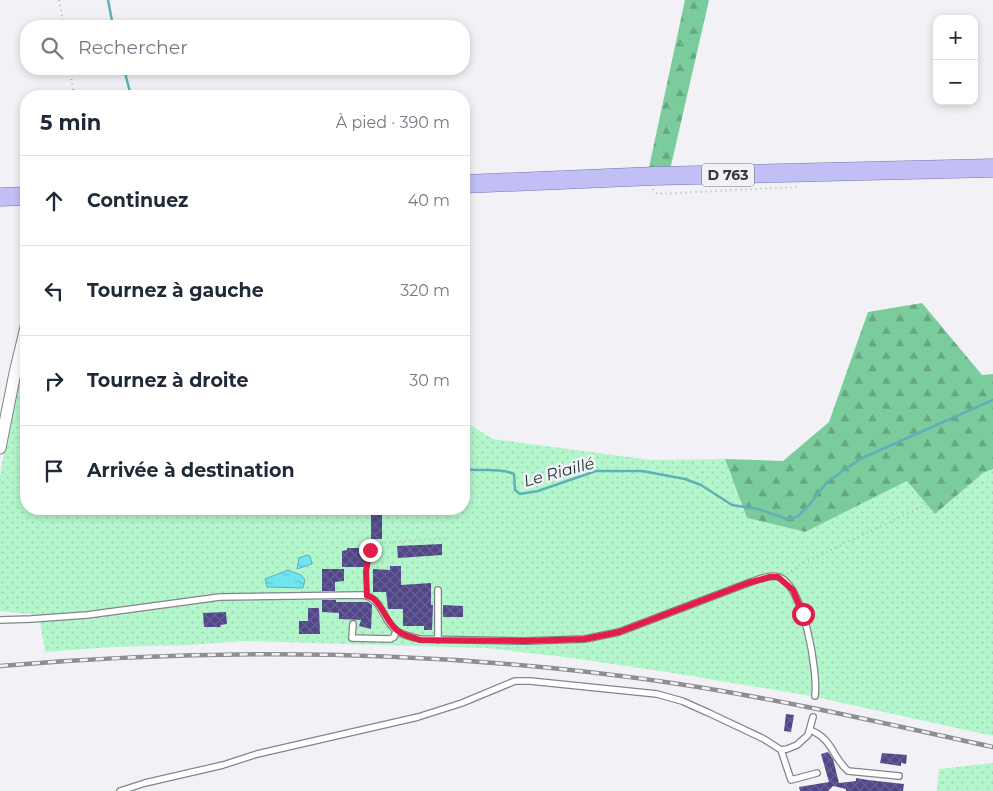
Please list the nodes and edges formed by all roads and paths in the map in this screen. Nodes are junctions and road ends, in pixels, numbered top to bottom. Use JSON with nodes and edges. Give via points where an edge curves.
{"nodes":[{"id":1,"x":59,"y":0,"type":"edge"},
{"id":2,"x":690,"y":0,"type":"edge"},
{"id":3,"x":63,"y":20,"type":"edge"},
{"id":4,"x":71,"y":75,"type":"edge"},
{"id":5,"x":73,"y":90,"type":"edge"},
{"id":6,"x":993,"y":168,"type":"edge"},
{"id":7,"x":655,"y":176,"type":"junction"},
{"id":8,"x":470,"y":184,"type":"edge"},
{"id":9,"x":798,"y":187,"type":"dead end"},
{"id":10,"x":20,"y":196,"type":"edge"},
{"id":11,"x":0,"y":197,"type":"edge"},
{"id":12,"x":20,"y":352,"type":"edge"},
{"id":13,"x":0,"y":448,"type":"edge"},
{"id":14,"x":970,"y":484,"type":"dead end"},
{"id":15,"x":449,"y":538,"type":"dead end"},
{"id":16,"x":782,"y":580,"type":"junction"},
{"id":17,"x":438,"y":590,"type":"dead end"},
{"id":18,"x":367,"y":596,"type":"junction"},
{"id":19,"x":0,"y":620,"type":"edge"},
{"id":20,"x":353,"y":624,"type":"dead end"},
{"id":21,"x":396,"y":631,"type":"junction"},
{"id":22,"x":438,"y":640,"type":"junction"},
{"id":23,"x":815,"y":696,"type":"dead end"},
{"id":24,"x":813,"y":717,"type":"dead end"},
{"id":25,"x":810,"y":730,"type":"junction"},
{"id":26,"x":781,"y":750,"type":"junction"},
{"id":27,"x":817,"y":773,"type":"dead end"},
{"id":28,"x":899,"y":776,"type":"dead end"},
{"id":29,"x":120,"y":791,"type":"edge"}],
"edges":[{"from":1,"to":3,"type":"path"},
{"from":2,"to":7,"type":"path"},
{"from":4,"to":5,"type":"path"},
{"from":6,"to":7,"type":"main road","number":"D 763"},
{"from":7,"to":8,"type":"main road","number":"D 763"},
{"from":7,"to":9,"type":"path","via":[[653,189],[657,194]]},
{"from":10,"to":11,"type":"main road"},
{"from":12,"to":13,"type":"street"},
{"from":14,"to":16,"type":"path","via":[[803,563]]},
{"from":15,"to":18,"type":"path","via":[[374,545],[367,557]]},
{"from":16,"to":22,"type":"lane","via":[[770,577],[748,583],[619,632],[585,639]]},
{"from":16,"to":23,"type":"lane","via":[[793,590],[803,614],[811,649]]},
{"from":17,"to":22,"type":"lane"},
{"from":18,"to":19,"type":"lane","via":[[243,595],[87,615]]},
{"from":18,"to":21,"type":"lane","via":[[377,602]]},
{"from":20,"to":21,"type":"lane","via":[[352,638],[390,639]]},
{"from":21,"to":22,"type":"lane","via":[[420,640]]},
{"from":24,"to":25,"type":"lane"},
{"from":25,"to":26,"type":"lane","via":[[798,744]]},
{"from":25,"to":28,"type":"lane","via":[[826,739],[848,771]]},
{"from":26,"to":27,"type":"lane","via":[[791,780]]},
{"from":26,"to":29,"type":"lane","via":[[709,713],[657,694],[515,681],[436,712],[265,752]]}]}
